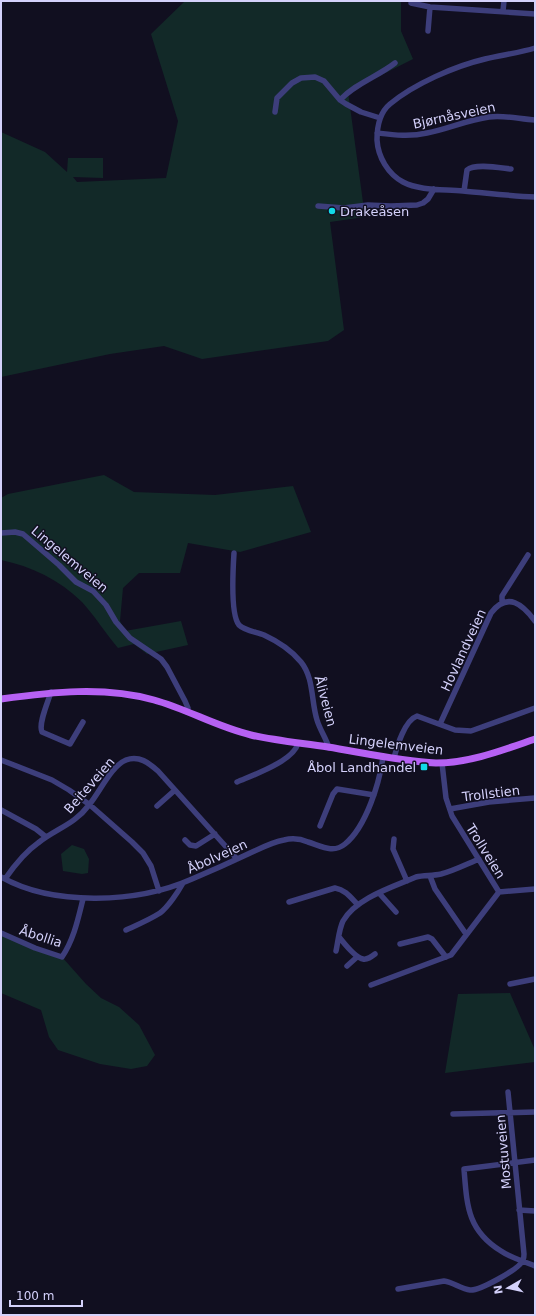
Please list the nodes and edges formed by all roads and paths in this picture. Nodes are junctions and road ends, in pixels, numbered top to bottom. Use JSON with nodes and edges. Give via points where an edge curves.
{"nodes":[{"id":1,"x":504,"y":1,"type":"edge"},
{"id":2,"x":411,"y":3,"type":"dead end"},
{"id":3,"x":430,"y":7,"type":"junction"},
{"id":4,"x":503,"y":11,"type":"junction"},
{"id":5,"x":535,"y":14,"type":"edge"},
{"id":6,"x":428,"y":30,"type":"dead end"},
{"id":7,"x":535,"y":48,"type":"edge"},
{"id":8,"x":395,"y":63,"type":"dead end"},
{"id":9,"x":340,"y":100,"type":"junction"},
{"id":10,"x":275,"y":112,"type":"dead end"},
{"id":11,"x":380,"y":118,"type":"junction"},
{"id":12,"x":535,"y":120,"type":"edge"},
{"id":13,"x":378,"y":133,"type":"junction"},
{"id":14,"x":511,"y":169,"type":"dead end"},
{"id":15,"x":434,"y":189,"type":"junction"},
{"id":16,"x":464,"y":191,"type":"junction"},
{"id":17,"x":535,"y":197,"type":"edge"},
{"id":18,"x":318,"y":206,"type":"dead end"},
{"id":19,"x":1,"y":533,"type":"edge"},
{"id":20,"x":234,"y":553,"type":"dead end"},
{"id":21,"x":528,"y":555,"type":"dead end"},
{"id":22,"x":502,"y":603,"type":"junction"},
{"id":23,"x":535,"y":621,"type":"edge"},
{"id":24,"x":51,"y":692,"type":"junction"},
{"id":25,"x":1,"y":699,"type":"edge"},
{"id":26,"x":535,"y":708,"type":"edge"},
{"id":27,"x":187,"y":712,"type":"junction"},
{"id":28,"x":83,"y":722,"type":"dead end"},
{"id":29,"x":440,"y":724,"type":"junction"},
{"id":30,"x":535,"y":739,"type":"edge"},
{"id":31,"x":298,"y":743,"type":"junction"},
{"id":32,"x":330,"y":748,"type":"junction"},
{"id":33,"x":383,"y":756,"type":"junction"},
{"id":34,"x":394,"y":758,"type":"junction"},
{"id":35,"x":1,"y":760,"type":"edge"},
{"id":36,"x":442,"y":763,"type":"junction"},
{"id":37,"x":237,"y":782,"type":"dead end"},
{"id":38,"x":175,"y":790,"type":"junction"},
{"id":39,"x":374,"y":795,"type":"junction"},
{"id":40,"x":535,"y":798,"type":"edge"},
{"id":41,"x":90,"y":805,"type":"junction"},
{"id":42,"x":156,"y":806,"type":"dead end"},
{"id":43,"x":1,"y":810,"type":"edge"},
{"id":44,"x":450,"y":810,"type":"junction"},
{"id":45,"x":320,"y":826,"type":"dead end"},
{"id":46,"x":215,"y":834,"type":"junction"},
{"id":47,"x":46,"y":837,"type":"junction"},
{"id":48,"x":394,"y":839,"type":"dead end"},
{"id":49,"x":185,"y":840,"type":"dead end"},
{"id":50,"x":237,"y":859,"type":"junction"},
{"id":51,"x":479,"y":859,"type":"junction"},
{"id":52,"x":430,"y":876,"type":"junction"},
{"id":53,"x":3,"y":878,"type":"edge"},
{"id":54,"x":407,"y":881,"type":"junction"},
{"id":55,"x":183,"y":883,"type":"junction"},
{"id":56,"x":535,"y":889,"type":"edge"},
{"id":57,"x":159,"y":891,"type":"junction"},
{"id":58,"x":499,"y":892,"type":"junction"},
{"id":59,"x":378,"y":893,"type":"junction"},
{"id":60,"x":83,"y":898,"type":"junction"},
{"id":61,"x":289,"y":902,"type":"dead end"},
{"id":62,"x":358,"y":906,"type":"junction"},
{"id":63,"x":396,"y":912,"type":"dead end"},
{"id":64,"x":126,"y":930,"type":"dead end"},
{"id":65,"x":1,"y":933,"type":"edge"},
{"id":66,"x":466,"y":934,"type":"junction"},
{"id":67,"x":339,"y":937,"type":"junction"},
{"id":68,"x":400,"y":944,"type":"dead end"},
{"id":69,"x":336,"y":951,"type":"dead end"},
{"id":70,"x":375,"y":954,"type":"dead end"},
{"id":71,"x":357,"y":956,"type":"junction"},
{"id":72,"x":446,"y":957,"type":"junction"},
{"id":73,"x":347,"y":966,"type":"dead end"},
{"id":74,"x":535,"y":980,"type":"edge"},
{"id":75,"x":510,"y":984,"type":"dead end"},
{"id":76,"x":371,"y":985,"type":"dead end"},
{"id":77,"x":508,"y":1092,"type":"dead end"},
{"id":78,"x":510,"y":1112,"type":"junction"},
{"id":79,"x":535,"y":1112,"type":"edge"},
{"id":80,"x":453,"y":1114,"type":"dead end"},
{"id":81,"x":535,"y":1160,"type":"edge"},
{"id":82,"x":515,"y":1162,"type":"junction"},
{"id":83,"x":519,"y":1210,"type":"junction"},
{"id":84,"x":535,"y":1211,"type":"edge"},
{"id":85,"x":523,"y":1261,"type":"junction"},
{"id":86,"x":535,"y":1266,"type":"edge"},
{"id":87,"x":398,"y":1289,"type":"dead end"}],
"edges":[{"from":1,"to":4,"type":"street"},
{"from":2,"to":3,"type":"street"},
{"from":3,"to":4,"type":"street"},
{"from":3,"to":6,"type":"street"},
{"from":4,"to":5,"type":"street"},
{"from":7,"to":11,"type":"street","via":[[466,64],[441,75],[410,90],[389,105]]},
{"from":8,"to":9,"type":"street","via":[[353,88]]},
{"from":9,"to":10,"type":"street","via":[[321,78],[304,78],[295,81],[279,96]]},
{"from":9,"to":11,"type":"street","via":[[361,112]]},
{"from":11,"to":13,"type":"street"},
{"from":12,"to":13,"type":"street","name":"Bjørnåsveien","via":[[515,116],[491,116],[425,134],[407,136]]},
{"from":13,"to":15,"type":"street","via":[[380,155],[391,172],[404,182]]},
{"from":14,"to":16,"type":"street","via":[[476,166],[469,168]]},
{"from":15,"to":16,"type":"street"},
{"from":15,"to":18,"type":"street","via":[[428,199],[417,205],[368,205],[344,208]]},
{"from":16,"to":17,"type":"street"},
{"from":19,"to":27,"type":"street","name":"Lingelemveien","via":[[23,534],[76,582],[93,591],[130,638],[164,663],[185,701]]},
{"from":20,"to":32,"type":"street","name":"Åliveien","via":[[235,618],[240,626],[277,642],[301,662],[309,679],[317,721]]},
{"from":21,"to":22,"type":"street","via":[[502,596]]},
{"from":22,"to":23,"type":"street","name":"Hovlandveien","via":[[519,604]]},
{"from":22,"to":29,"type":"street","name":"Hovlandveien","via":[[492,613]]},
{"from":24,"to":25,"type":"main road","name":"Lingelemveien"},
{"from":24,"to":27,"type":"main road","name":"Lingelemveien","via":[[110,692],[135,695]]},
{"from":24,"to":28,"type":"street","via":[[41,723],[42,732],[70,744]]},
{"from":26,"to":29,"type":"street","via":[[471,731],[455,730]]},
{"from":27,"to":31,"type":"main road","name":"Lingelemveien","via":[[249,734]]},
{"from":29,"to":34,"type":"street","via":[[421,717],[413,717],[397,746]]},
{"from":30,"to":36,"type":"main road","name":"Lingelemveien","via":[[467,760]]},
{"from":31,"to":32,"type":"main road","name":"Lingelemveien"},
{"from":31,"to":37,"type":"street","via":[[297,748],[281,761]]},
{"from":32,"to":33,"type":"main road","name":"Lingelemveien"},
{"from":33,"to":34,"type":"main road","name":"Lingelemveien"},
{"from":33,"to":39,"type":"street","name":"Åbolveien"},
{"from":34,"to":36,"type":"main road","name":"Lingelemveien"},
{"from":35,"to":41,"type":"street","via":[[52,780]]},
{"from":36,"to":44,"type":"street","name":"Trollveien"},
{"from":38,"to":41,"type":"street","name":"Beiteveien","via":[[144,760],[130,759],[114,769]]},
{"from":38,"to":42,"type":"street"},
{"from":38,"to":46,"type":"street","name":"Beiteveien"},
{"from":39,"to":45,"type":"street","via":[[337,789]]},
{"from":39,"to":50,"type":"street","name":"Åbolveien","via":[[355,833],[340,847],[330,850],[302,840],[287,839]]},
{"from":40,"to":44,"type":"street","name":"Trollstien","via":[[489,802]]},
{"from":41,"to":47,"type":"street","name":"Beiteveien","via":[[75,820]]},
{"from":41,"to":57,"type":"street","via":[[143,853],[151,866]]},
{"from":43,"to":47,"type":"street"},
{"from":44,"to":51,"type":"street","name":"Trollveien"},
{"from":46,"to":49,"type":"street","via":[[196,846]]},
{"from":46,"to":50,"type":"street","name":"Beiteveien"},
{"from":47,"to":53,"type":"street","name":"Beiteveien","via":[[23,856]]},
{"from":48,"to":54,"type":"street","via":[[393,849]]},
{"from":50,"to":55,"type":"street","name":"Åbolveien"},
{"from":51,"to":52,"type":"street","via":[[442,874]]},
{"from":51,"to":58,"type":"street","name":"Trollveien"},
{"from":52,"to":54,"type":"street","via":[[424,875]]},
{"from":52,"to":66,"type":"street","via":[[435,889]]},
{"from":53,"to":60,"type":"street","name":"Åbolveien","via":[[54,896]]},
{"from":54,"to":59,"type":"street"},
{"from":55,"to":57,"type":"street","name":"Åbolveien"},
{"from":55,"to":64,"type":"street","via":[[161,912]]},
{"from":56,"to":58,"type":"street"},
{"from":57,"to":60,"type":"street","name":"Åbolveien","via":[[128,896]]},
{"from":58,"to":66,"type":"street","name":"Trollveien"},
{"from":59,"to":62,"type":"street"},
{"from":59,"to":63,"type":"street"},
{"from":60,"to":65,"type":"street","name":"Åbollia","via":[[75,933],[70,947],[62,957]]},
{"from":61,"to":62,"type":"street","via":[[335,888],[345,892]]},
{"from":62,"to":67,"type":"street","via":[[343,921]]},
{"from":66,"to":72,"type":"street","name":"Trollveien","via":[[451,955]]},
{"from":67,"to":69,"type":"street"},
{"from":67,"to":71,"type":"street"},
{"from":68,"to":72,"type":"street","via":[[428,937]]},
{"from":70,"to":71,"type":"street","via":[[368,959]]},
{"from":71,"to":73,"type":"street"},
{"from":72,"to":76,"type":"street","name":"Trollveien"},
{"from":74,"to":75,"type":"street"},
{"from":77,"to":78,"type":"street","name":"Mostuveien"},
{"from":78,"to":79,"type":"street"},
{"from":78,"to":80,"type":"street"},
{"from":78,"to":82,"type":"street","name":"Mostuveien"},
{"from":81,"to":82,"type":"street"},
{"from":82,"to":83,"type":"street","name":"Mostuveien"},
{"from":82,"to":85,"type":"street","via":[[464,1169],[469,1210],[481,1235],[502,1252]]},
{"from":83,"to":84,"type":"street"},
{"from":83,"to":85,"type":"street","name":"Mostuveien"},
{"from":85,"to":86,"type":"street"},
{"from":85,"to":87,"type":"street","via":[[503,1277],[476,1290],[444,1281]]}]}
